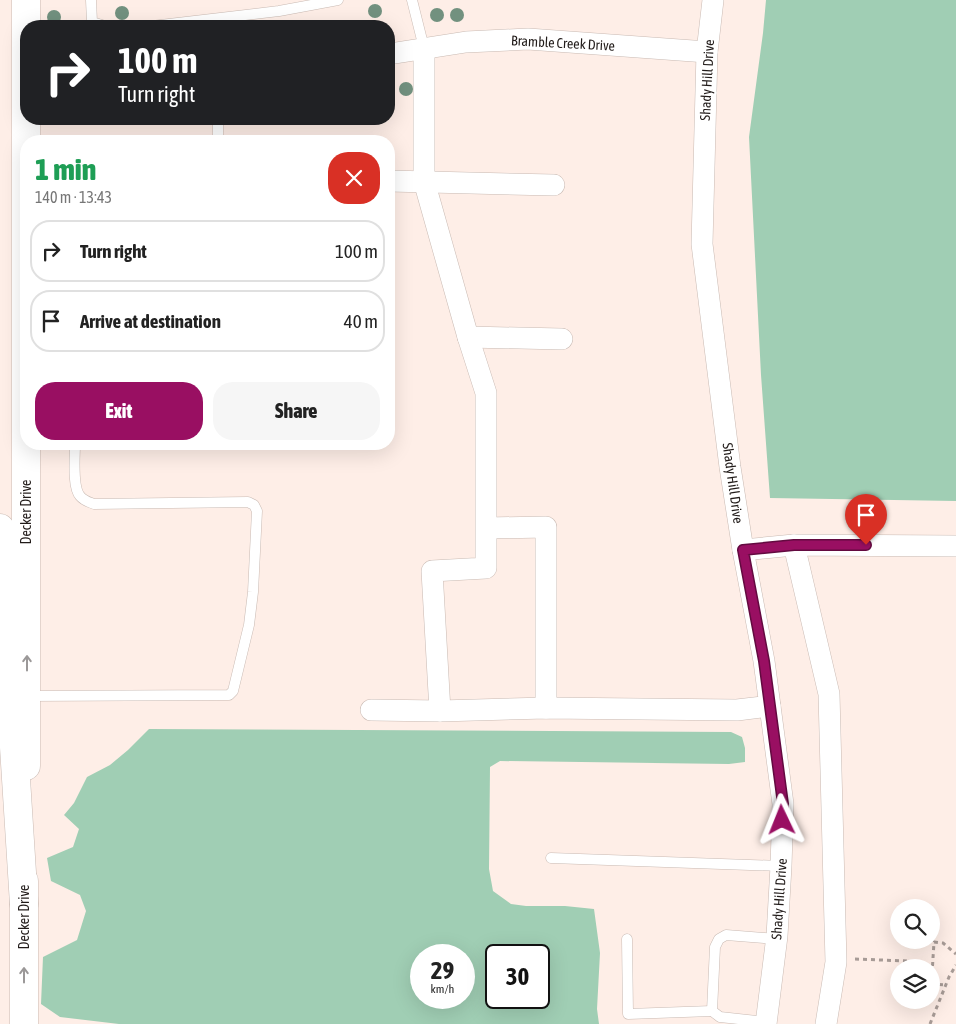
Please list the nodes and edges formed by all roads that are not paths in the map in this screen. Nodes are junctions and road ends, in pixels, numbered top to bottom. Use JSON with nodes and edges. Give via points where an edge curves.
{"nodes":[{"id":1,"x":26,"y":0,"type":"edge"},
{"id":2,"x":91,"y":0,"type":"edge"},
{"id":3,"x":338,"y":0,"type":"edge"},
{"id":4,"x":412,"y":0,"type":"edge"},
{"id":5,"x":713,"y":0,"type":"edge"},
{"id":6,"x":26,"y":20,"type":"edge"},
{"id":7,"x":92,"y":20,"type":"edge"},
{"id":8,"x":203,"y":20,"type":"edge"},
{"id":9,"x":424,"y":48,"type":"junction"},
{"id":10,"x":707,"y":52,"type":"junction"},
{"id":11,"x":395,"y":53,"type":"edge"},
{"id":12,"x":395,"y":181,"type":"edge"},
{"id":13,"x":424,"y":181,"type":"junction"},
{"id":14,"x":554,"y":185,"type":"dead end"},
{"id":15,"x":468,"y":337,"type":"junction"},
{"id":16,"x":562,"y":339,"type":"dead end"},
{"id":17,"x":26,"y":450,"type":"edge"},
{"id":18,"x":75,"y":450,"type":"edge"},
{"id":19,"x":0,"y":528,"type":"edge"},
{"id":20,"x":487,"y":528,"type":"junction"},
{"id":21,"x":794,"y":545,"type":"junction"},
{"id":22,"x":956,"y":546,"type":"edge"},
{"id":23,"x":743,"y":550,"type":"junction"},
{"id":24,"x":27,"y":696,"type":"junction"},
{"id":25,"x":770,"y":706,"type":"junction"},
{"id":26,"x":546,"y":708,"type":"junction"},
{"id":27,"x":371,"y":710,"type":"dead end"},
{"id":28,"x":440,"y":711,"type":"junction"},
{"id":29,"x":551,"y":858,"type":"dead end"},
{"id":30,"x":781,"y":866,"type":"junction"},
{"id":31,"x":24,"y":904,"type":"junction"},
{"id":32,"x":627,"y":939,"type":"dead end"},
{"id":33,"x":776,"y":940,"type":"junction"},
{"id":34,"x":712,"y":1011,"type":"junction"},
{"id":35,"x":766,"y":1023,"type":"edge"},
{"id":36,"x":24,"y":1024,"type":"edge"},
{"id":37,"x":826,"y":1024,"type":"edge"}],
"edges":[{"from":1,"to":6,"type":"main road","name":"Decker Drive"},
{"from":2,"to":7,"type":"lane"},
{"from":3,"to":8,"type":"lane"},
{"from":4,"to":9,"type":"lane"},
{"from":5,"to":10,"type":"street","name":"Shady Hill Drive"},
{"from":9,"to":10,"type":"street","name":"Bramble Creek Drive","via":[[528,39]]},
{"from":9,"to":11,"type":"street","name":"Bramble Creek Drive"},
{"from":9,"to":13,"type":"street"},
{"from":10,"to":23,"type":"street","name":"Shady Hill Drive","via":[[702,244]]},
{"from":12,"to":13,"type":"street"},
{"from":13,"to":14,"type":"street"},
{"from":13,"to":15,"type":"street"},
{"from":15,"to":16,"type":"street"},
{"from":15,"to":20,"type":"street","via":[[486,393]]},
{"from":24,"to":17,"type":"main road","name":"Decker Drive","one_way":true},
{"from":18,"to":24,"type":"lane","via":[[76,488],[86,502],[254,504],[257,511],[249,624],[233,691],[229,695]]},
{"from":19,"to":31,"type":"main road"},
{"from":20,"to":26,"type":"street","via":[[546,527]]},
{"from":20,"to":28,"type":"street","via":[[486,568],[432,571]]},
{"from":21,"to":22,"type":"street"},
{"from":21,"to":23,"type":"street"},
{"from":21,"to":37,"type":"street","via":[[829,694],[836,957]]},
{"from":23,"to":25,"type":"street","name":"Shady Hill Drive"},
{"from":24,"to":31,"type":"main road","name":"Decker Drive"},
{"from":25,"to":26,"type":"street","via":[[737,710]]},
{"from":25,"to":30,"type":"street","name":"Shady Hill Drive","via":[[783,804]]},
{"from":26,"to":28,"type":"street"},
{"from":27,"to":28,"type":"street"},
{"from":29,"to":30,"type":"lane"},
{"from":30,"to":33,"type":"street","name":"Shady Hill Drive"},
{"from":36,"to":31,"type":"main road","name":"Decker Drive","one_way":true},
{"from":32,"to":34,"type":"lane","via":[[628,1014]]},
{"from":33,"to":34,"type":"lane","via":[[726,934],[719,938],[715,947]]},
{"from":33,"to":35,"type":"street","name":"Shady Hill Drive"},
{"from":34,"to":35,"type":"lane","via":[[720,1017]]}]}
